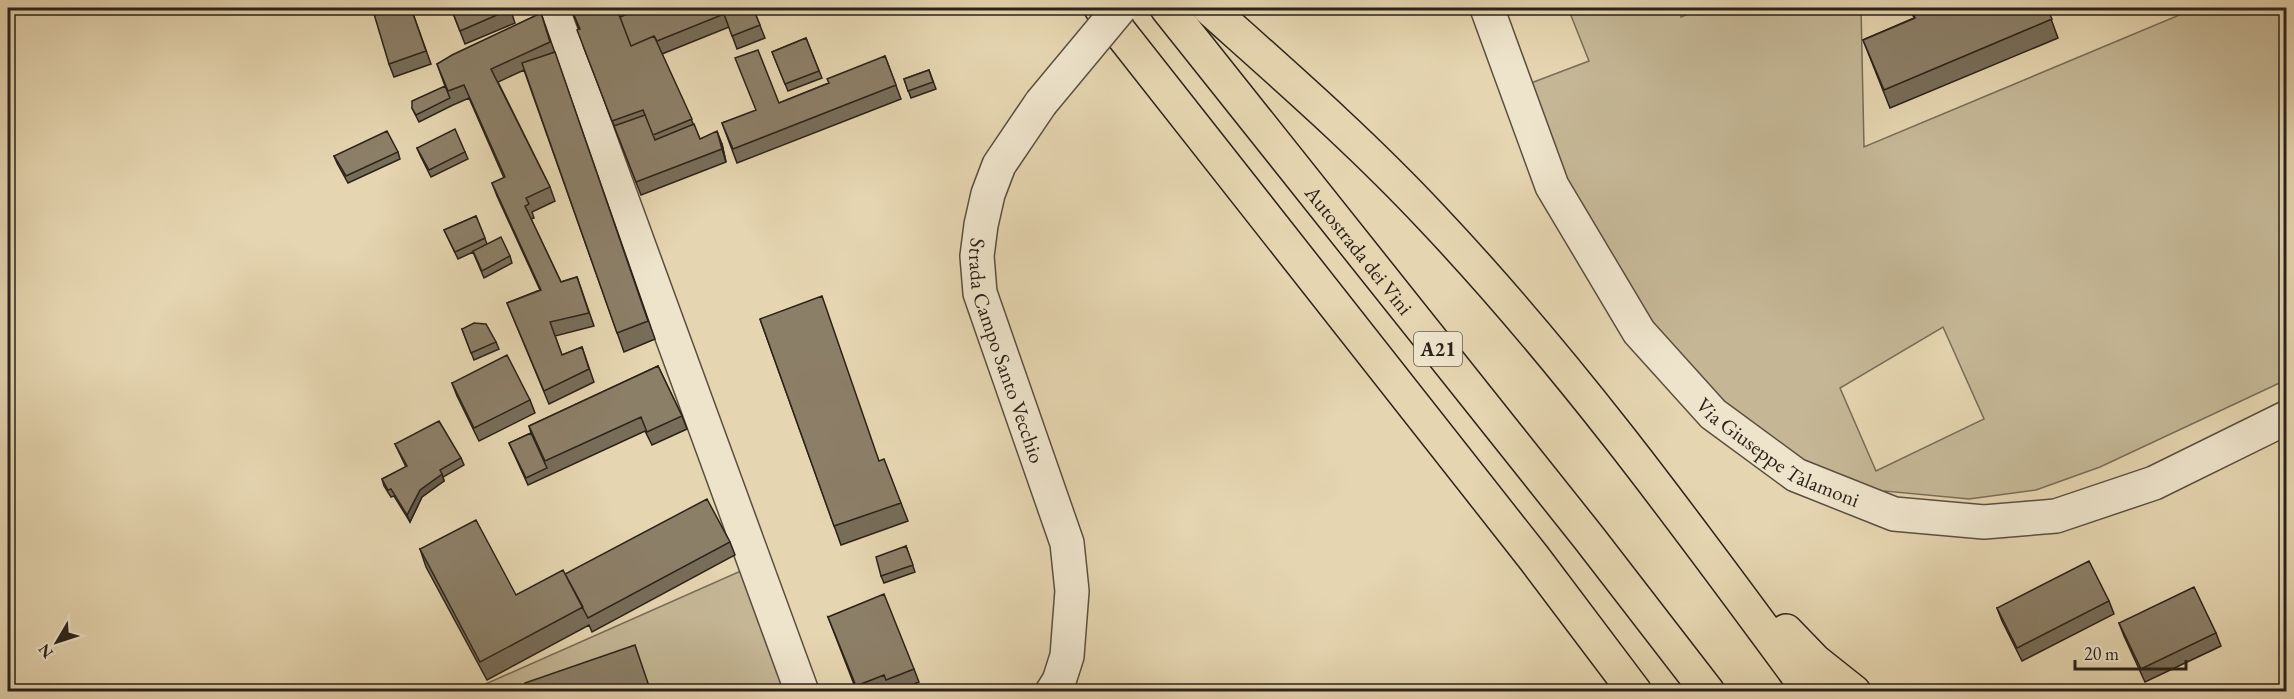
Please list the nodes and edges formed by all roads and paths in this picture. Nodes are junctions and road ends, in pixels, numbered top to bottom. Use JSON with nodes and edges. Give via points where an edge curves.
{"nodes":[{"id":1,"x":552,"y":8,"type":"edge"},
{"id":2,"x":1101,"y":8,"type":"edge"},
{"id":3,"x":1120,"y":8,"type":"edge"},
{"id":4,"x":1167,"y":8,"type":"edge"},
{"id":5,"x":1209,"y":8,"type":"edge"},
{"id":6,"x":1487,"y":8,"type":"edge"},
{"id":7,"x":2286,"y":418,"type":"edge"},
{"id":8,"x":1702,"y":545,"type":"junction"},
{"id":9,"x":1534,"y":558,"type":"junction"},
{"id":10,"x":802,"y":692,"type":"edge"},
{"id":11,"x":1052,"y":692,"type":"edge"},
{"id":12,"x":1613,"y":692,"type":"edge"},
{"id":13,"x":1635,"y":692,"type":"edge"},
{"id":14,"x":1708,"y":692,"type":"edge"},
{"id":15,"x":1810,"y":692,"type":"edge"},
{"id":16,"x":1854,"y":692,"type":"edge"}],
"edges":[{"from":1,"to":10,"type":"street"},
{"from":2,"to":9,"type":"highway","number":"A21"},
{"from":3,"to":11,"type":"street","name":"Strada Campo Santo Vecchio","bridge":true,"via":[[1041,103],[999,165],[986,204],[977,256],[980,293],[1067,543],[1072,591],[1067,656]]},
{"from":4,"to":14,"type":"highway","name":"Autostrada dei Vini","number":"A21"},
{"from":5,"to":8,"type":"highway","via":[[1322,109],[1432,218],[1563,367]]},
{"from":6,"to":7,"type":"street","name":"Via Giuseppe Talamoni","via":[[1552,186],[1639,332],[1713,414],[1796,475],[1894,514],[1984,522],[2056,516],[2154,483]]},
{"from":8,"to":15,"type":"highway"},
{"from":8,"to":16,"type":"highway","via":[[1815,661]]},
{"from":9,"to":12,"type":"highway"},
{"from":9,"to":13,"type":"highway","number":"A21"}]}
